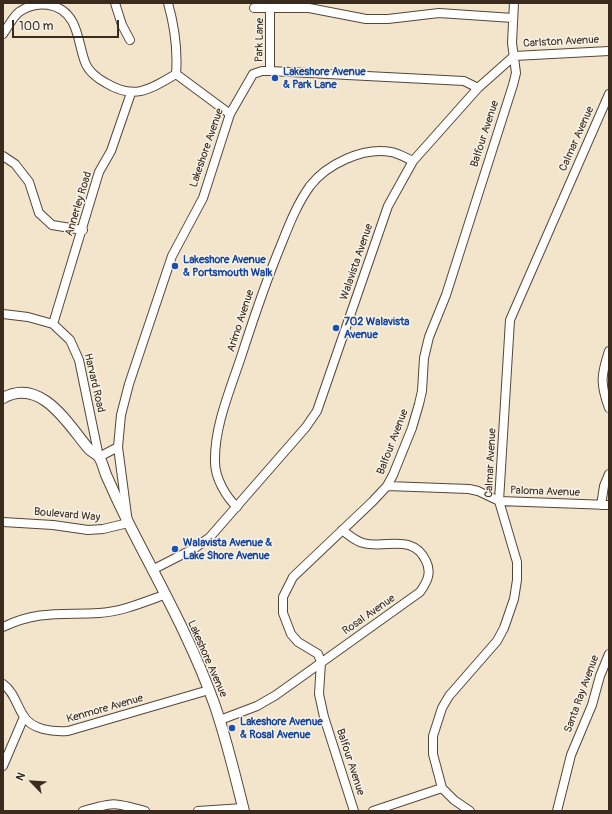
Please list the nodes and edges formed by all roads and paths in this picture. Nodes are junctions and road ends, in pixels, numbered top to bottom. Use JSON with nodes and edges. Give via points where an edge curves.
{"nodes":[{"id":1,"x":115,"y":3,"type":"edge"},
{"id":2,"x":168,"y":3,"type":"edge"},
{"id":3,"x":514,"y":3,"type":"edge"},
{"id":4,"x":271,"y":6,"type":"edge"},
{"id":5,"x":254,"y":8,"type":"dead end"},
{"id":6,"x":513,"y":18,"type":"junction"},
{"id":7,"x":3,"y":34,"type":"edge"},
{"id":8,"x":130,"y":40,"type":"dead end"},
{"id":9,"x":609,"y":51,"type":"edge"},
{"id":10,"x":514,"y":56,"type":"junction"},
{"id":11,"x":270,"y":71,"type":"junction"},
{"id":12,"x":176,"y":74,"type":"junction"},
{"id":13,"x":478,"y":88,"type":"junction"},
{"id":14,"x":131,"y":93,"type":"junction"},
{"id":15,"x":609,"y":94,"type":"edge"},
{"id":16,"x":230,"y":114,"type":"junction"},
{"id":17,"x":3,"y":156,"type":"edge"},
{"id":18,"x":413,"y":161,"type":"junction"},
{"id":19,"x":83,"y":230,"type":"junction"},
{"id":20,"x":3,"y":314,"type":"edge"},
{"id":21,"x":53,"y":324,"type":"junction"},
{"id":22,"x":609,"y":351,"type":"edge"},
{"id":23,"x":3,"y":398,"type":"edge"},
{"id":24,"x":609,"y":408,"type":"edge"},
{"id":25,"x":118,"y":447,"type":"junction"},
{"id":26,"x":99,"y":457,"type":"junction"},
{"id":27,"x":609,"y":474,"type":"edge"},
{"id":28,"x":387,"y":486,"type":"junction"},
{"id":29,"x":499,"y":501,"type":"junction"},
{"id":30,"x":605,"y":505,"type":"edge"},
{"id":31,"x":237,"y":507,"type":"junction"},
{"id":32,"x":3,"y":522,"type":"edge"},
{"id":33,"x":128,"y":523,"type":"junction"},
{"id":34,"x":342,"y":530,"type":"junction"},
{"id":35,"x":152,"y":570,"type":"junction"},
{"id":36,"x":164,"y":596,"type":"junction"},
{"id":37,"x":3,"y":627,"type":"edge"},
{"id":38,"x":609,"y":654,"type":"edge"},
{"id":39,"x":321,"y":662,"type":"junction"},
{"id":40,"x":3,"y":684,"type":"edge"},
{"id":41,"x":209,"y":690,"type":"junction"},
{"id":42,"x":24,"y":717,"type":"junction"},
{"id":43,"x":220,"y":720,"type":"junction"},
{"id":44,"x":3,"y":766,"type":"edge"},
{"id":45,"x":442,"y":788,"type":"junction"},
{"id":46,"x":244,"y":810,"type":"edge"},
{"id":47,"x":83,"y":811,"type":"edge"},
{"id":48,"x":145,"y":811,"type":"edge"},
{"id":49,"x":198,"y":811,"type":"edge"},
{"id":50,"x":354,"y":811,"type":"edge"},
{"id":51,"x":373,"y":811,"type":"edge"},
{"id":52,"x":470,"y":811,"type":"edge"},
{"id":53,"x":556,"y":811,"type":"edge"}],
"edges":[{"from":1,"to":8,"type":"street"},
{"from":2,"to":12,"type":"street","via":[[176,28]]},
{"from":3,"to":6,"type":"street"},
{"from":4,"to":5,"type":"street","name":"Park Lane"},
{"from":4,"to":6,"type":"street","name":"Park Lane","via":[[309,8],[366,19],[388,19],[440,12]]},
{"from":4,"to":11,"type":"street","name":"Park Lane"},
{"from":6,"to":10,"type":"street"},
{"from":7,"to":14,"type":"street","via":[[18,13],[29,6],[56,6],[71,20],[85,64],[98,79],[118,90]]},
{"from":9,"to":10,"type":"street","name":"Carlston Avenue"},
{"from":10,"to":13,"type":"street","name":"Walavista Avenue"},
{"from":10,"to":28,"type":"street","name":"Balfour Avenue","via":[[516,72],[513,85],[446,295],[429,337],[424,358],[422,391],[412,428]]},
{"from":11,"to":13,"type":"street","name":"Lakeshore Avenue","via":[[464,81]]},
{"from":11,"to":16,"type":"street","name":"Lakeshore Avenue","via":[[253,74]]},
{"from":12,"to":14,"type":"street"},
{"from":12,"to":16,"type":"street"},
{"from":13,"to":18,"type":"street","name":"Walavista Avenue"},
{"from":14,"to":19,"type":"street","name":"Annerley Road","via":[[112,151],[99,172]]},
{"from":15,"to":29,"type":"street","name":"Calmar Avenue","via":[[510,320]]},
{"from":16,"to":25,"type":"street","name":"Lakeshore Avenue","via":[[203,198],[179,241],[161,286],[127,392],[121,415]]},
{"from":17,"to":19,"type":"street","via":[[15,164],[29,182],[39,213],[52,225]]},
{"from":18,"to":31,"type":"street","name":"Walavista Avenue","via":[[388,206],[317,411]]},
{"from":18,"to":31,"type":"street","name":"Arimo Avenue","via":[[391,152],[361,153],[332,167],[311,185],[292,218],[262,291],[220,424],[215,463],[217,476],[230,500]]},
{"from":19,"to":21,"type":"street","name":"Annerley Road"},
{"from":20,"to":21,"type":"street","name":"Harvard Road"},
{"from":21,"to":26,"type":"street","name":"Harvard Road","via":[[70,340],[75,350]]},
{"from":22,"to":24,"type":"street","via":[[601,381]]},
{"from":23,"to":26,"type":"street","via":[[15,394],[33,394],[41,398],[59,413],[89,450]]},
{"from":25,"to":26,"type":"street"},
{"from":25,"to":33,"type":"street","name":"Lakeshore Avenue"},
{"from":26,"to":33,"type":"street","name":"Lakeshore Avenue"},
{"from":27,"to":30,"type":"street","via":[[604,486]]},
{"from":28,"to":29,"type":"street","name":"Paloma Avenue","via":[[468,489]]},
{"from":28,"to":34,"type":"street","name":"Balfour Avenue"},
{"from":29,"to":30,"type":"street","name":"Paloma Avenue"},
{"from":29,"to":45,"type":"street","name":"Calmar Avenue","via":[[517,562],[514,599],[497,641],[449,696],[437,721],[433,736],[433,754]]},
{"from":31,"to":35,"type":"street","name":"Walavista Avenue","via":[[210,537],[195,548]]},
{"from":32,"to":33,"type":"street","name":"Boulevard Way","via":[[52,524],[88,530]]},
{"from":33,"to":35,"type":"street","name":"Lakeshore Avenue"},
{"from":34,"to":39,"type":"street","name":"Balfour Avenue","via":[[293,577],[283,597],[283,613],[291,634],[298,642],[318,654]]},
{"from":34,"to":39,"type":"street","name":"Rosal Avenue","via":[[368,544],[409,544],[422,552],[428,565],[428,579],[420,592]]},
{"from":35,"to":36,"type":"street","name":"Lakeshore Avenue"},
{"from":36,"to":37,"type":"street","via":[[99,613],[67,612],[37,615]]},
{"from":36,"to":41,"type":"street","name":"Lakeshore Avenue"},
{"from":38,"to":53,"type":"street","name":"Santa Ray Avenue","via":[[592,705],[571,755]]},
{"from":39,"to":43,"type":"street","name":"Rosal Avenue","via":[[257,706]]},
{"from":39,"to":50,"type":"street","name":"Balfour Avenue","via":[[319,694],[324,717]]},
{"from":40,"to":42,"type":"street","name":"Kenmore Avenue","via":[[10,690]]},
{"from":41,"to":42,"type":"street","name":"Kenmore Avenue","via":[[68,731],[48,731]]},
{"from":41,"to":43,"type":"street","name":"Lakeshore Avenue"},
{"from":42,"to":44,"type":"street"},
{"from":43,"to":46,"type":"street","name":"Lakeshore Avenue"},
{"from":45,"to":51,"type":"street"},
{"from":45,"to":52,"type":"street"},
{"from":46,"to":49,"type":"street"},
{"from":47,"to":48,"type":"street","via":[[113,803]]}]}
